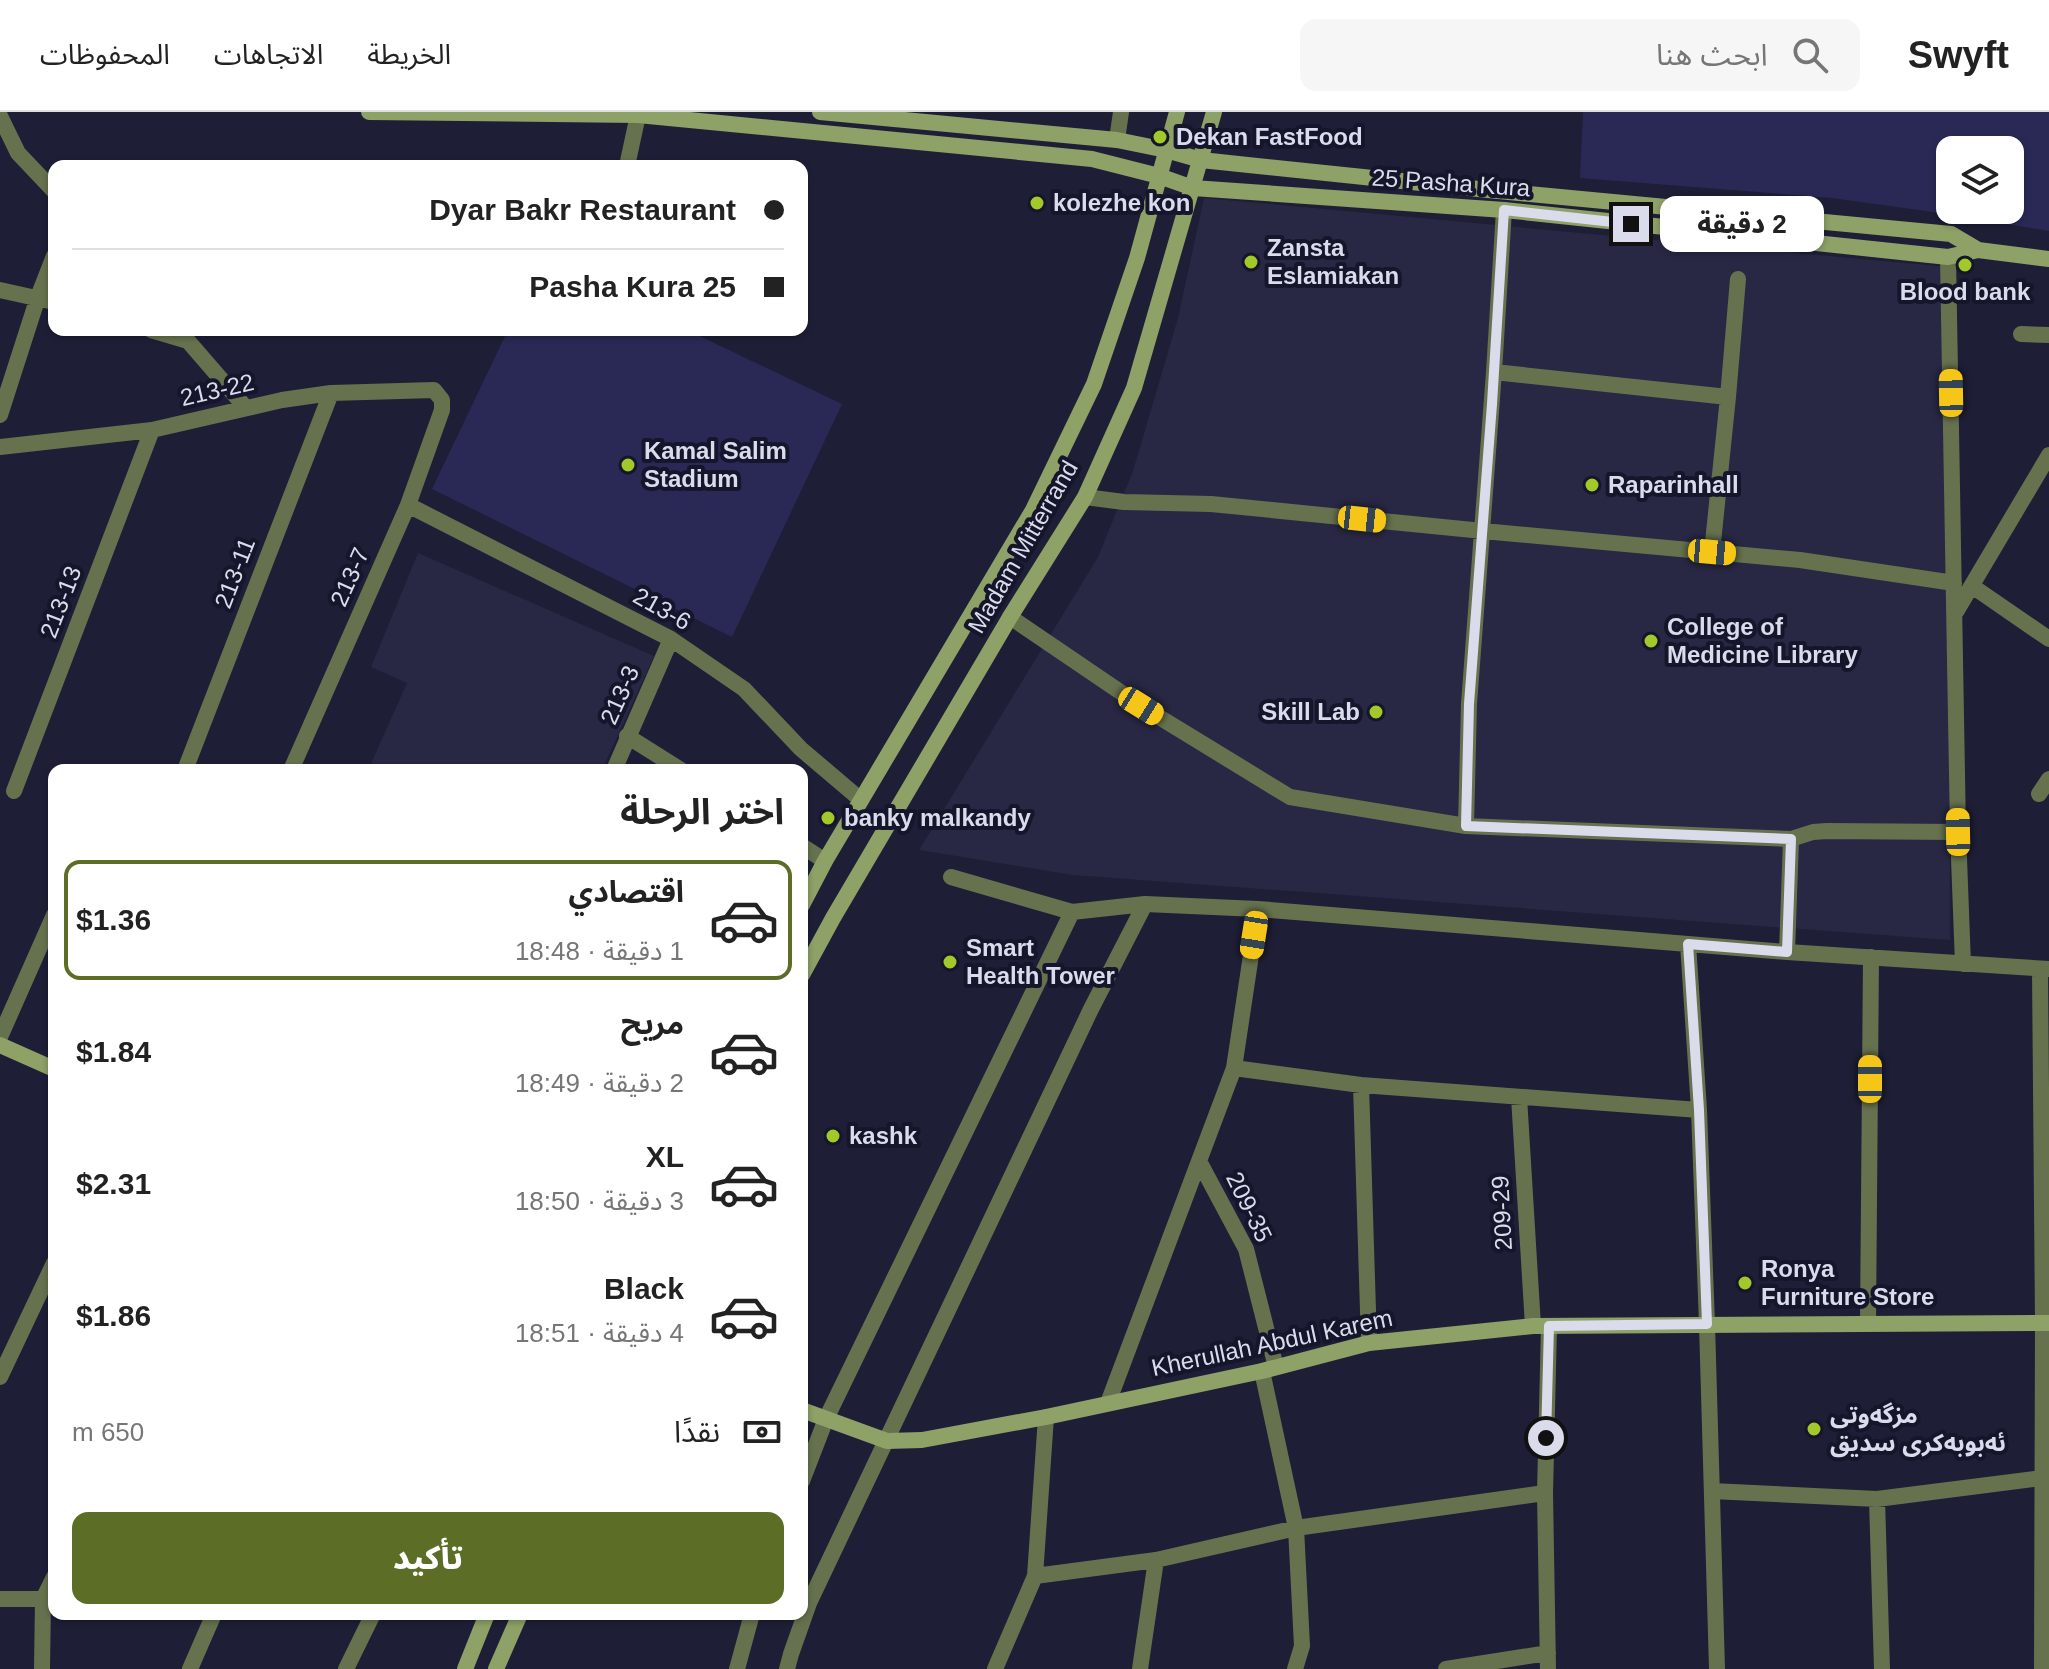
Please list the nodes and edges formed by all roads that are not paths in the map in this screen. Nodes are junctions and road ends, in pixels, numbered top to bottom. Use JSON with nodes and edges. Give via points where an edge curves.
{"nodes":[{"id":1,"x":374,"y":112,"type":"edge"},
{"id":2,"x":820,"y":112,"type":"edge"},
{"id":3,"x":1121,"y":112,"type":"edge"},
{"id":4,"x":1177,"y":112,"type":"edge"},
{"id":5,"x":1214,"y":112,"type":"edge"},
{"id":6,"x":638,"y":115,"type":"junction"},
{"id":7,"x":893,"y":115,"type":"edge"},
{"id":8,"x":0,"y":116,"type":"edge"},
{"id":9,"x":1117,"y":140,"type":"junction"},
{"id":10,"x":1166,"y":150,"type":"junction"},
{"id":11,"x":628,"y":160,"type":"edge"},
{"id":12,"x":1201,"y":160,"type":"junction"},
{"id":13,"x":1159,"y":176,"type":"junction"},
{"id":14,"x":48,"y":185,"type":"edge"},
{"id":15,"x":1193,"y":188,"type":"junction"},
{"id":16,"x":1504,"y":210,"type":"junction"},
{"id":17,"x":1978,"y":250,"type":"junction"},
{"id":18,"x":1948,"y":257,"type":"junction"},
{"id":19,"x":2049,"y":259,"type":"edge"},
{"id":20,"x":1738,"y":279,"type":"dead end"},
{"id":21,"x":0,"y":290,"type":"edge"},
{"id":22,"x":46,"y":299,"type":"edge"},
{"id":23,"x":2021,"y":334,"type":"dead end"},
{"id":24,"x":2049,"y":335,"type":"edge"},
{"id":25,"x":184,"y":336,"type":"edge"},
{"id":26,"x":1494,"y":372,"type":"junction"},
{"id":27,"x":331,"y":393,"type":"junction"},
{"id":28,"x":1728,"y":397,"type":"junction"},
{"id":29,"x":442,"y":400,"type":"joint"},
{"id":30,"x":246,"y":408,"type":"junction"},
{"id":31,"x":0,"y":415,"type":"edge"},
{"id":32,"x":152,"y":430,"type":"junction"},
{"id":33,"x":0,"y":447,"type":"edge"},
{"id":34,"x":2049,"y":455,"type":"edge"},
{"id":35,"x":1085,"y":497,"type":"junction"},
{"id":36,"x":408,"y":505,"type":"junction"},
{"id":37,"x":1483,"y":531,"type":"junction"},
{"id":38,"x":1712,"y":552,"type":"junction"},
{"id":39,"x":1954,"y":583,"type":"junction"},
{"id":40,"x":1972,"y":586,"type":"junction"},
{"id":41,"x":1955,"y":613,"type":"junction"},
{"id":42,"x":1010,"y":617,"type":"junction"},
{"id":43,"x":671,"y":639,"type":"junction"},
{"id":44,"x":2049,"y":639,"type":"edge"},
{"id":45,"x":627,"y":736,"type":"junction"},
{"id":46,"x":187,"y":764,"type":"edge"},
{"id":47,"x":294,"y":764,"type":"edge"},
{"id":48,"x":616,"y":764,"type":"edge"},
{"id":49,"x":671,"y":764,"type":"edge"},
{"id":50,"x":2049,"y":779,"type":"edge"},
{"id":51,"x":14,"y":791,"type":"dead end"},
{"id":52,"x":2039,"y":794,"type":"dead end"},
{"id":53,"x":861,"y":800,"type":"junction"},
{"id":54,"x":1466,"y":826,"type":"junction"},
{"id":55,"x":1958,"y":832,"type":"junction"},
{"id":56,"x":1791,"y":839,"type":"junction"},
{"id":57,"x":808,"y":850,"type":"edge"},
{"id":58,"x":825,"y":861,"type":"junction"},
{"id":59,"x":951,"y":877,"type":"dead end"},
{"id":60,"x":808,"y":894,"type":"edge"},
{"id":61,"x":1145,"y":904,"type":"junction"},
{"id":62,"x":1258,"y":909,"type":"junction"},
{"id":63,"x":1072,"y":912,"type":"junction"},
{"id":64,"x":48,"y":929,"type":"edge"},
{"id":65,"x":1688,"y":944,"type":"junction"},
{"id":66,"x":1787,"y":952,"type":"junction"},
{"id":67,"x":1871,"y":957,"type":"junction"},
{"id":68,"x":808,"y":964,"type":"edge"},
{"id":69,"x":1963,"y":964,"type":"junction"},
{"id":70,"x":2044,"y":969,"type":"edge"},
{"id":71,"x":0,"y":1037,"type":"edge"},
{"id":72,"x":0,"y":1045,"type":"edge"},
{"id":73,"x":48,"y":1066,"type":"edge"},
{"id":74,"x":1234,"y":1068,"type":"junction"},
{"id":75,"x":1361,"y":1085,"type":"junction"},
{"id":76,"x":1519,"y":1097,"type":"junction"},
{"id":77,"x":1699,"y":1110,"type":"junction"},
{"id":78,"x":1199,"y":1161,"type":"junction"},
{"id":79,"x":48,"y":1276,"type":"edge"},
{"id":80,"x":1868,"y":1323,"type":"junction"},
{"id":81,"x":2046,"y":1323,"type":"edge"},
{"id":82,"x":1707,"y":1324,"type":"junction"},
{"id":83,"x":1541,"y":1326,"type":"junction"},
{"id":84,"x":1369,"y":1343,"type":"junction"},
{"id":85,"x":1269,"y":1369,"type":"junction"},
{"id":86,"x":0,"y":1377,"type":"edge"},
{"id":87,"x":1108,"y":1403,"type":"junction"},
{"id":88,"x":808,"y":1412,"type":"edge"},
{"id":89,"x":1046,"y":1417,"type":"junction"},
{"id":90,"x":826,"y":1419,"type":"junction"},
{"id":91,"x":887,"y":1441,"type":"junction"},
{"id":92,"x":808,"y":1466,"type":"edge"},
{"id":93,"x":2042,"y":1478,"type":"junction"},
{"id":94,"x":1712,"y":1491,"type":"junction"},
{"id":95,"x":1545,"y":1493,"type":"junction"},
{"id":96,"x":1877,"y":1499,"type":"junction"},
{"id":97,"x":1296,"y":1528,"type":"junction"},
{"id":98,"x":1156,"y":1560,"type":"junction"},
{"id":99,"x":1035,"y":1576,"type":"junction"},
{"id":100,"x":0,"y":1599,"type":"edge"},
{"id":101,"x":48,"y":1599,"type":"edge"},
{"id":102,"x":808,"y":1606,"type":"edge"},
{"id":103,"x":211,"y":1620,"type":"edge"},
{"id":104,"x":370,"y":1620,"type":"edge"},
{"id":105,"x":485,"y":1620,"type":"edge"},
{"id":106,"x":517,"y":1620,"type":"edge"},
{"id":107,"x":750,"y":1620,"type":"edge"},
{"id":108,"x":803,"y":1620,"type":"edge"},
{"id":109,"x":1302,"y":1646,"type":"junction"},
{"id":110,"x":1548,"y":1661,"type":"edge"},
{"id":111,"x":42,"y":1669,"type":"edge"},
{"id":112,"x":190,"y":1669,"type":"edge"},
{"id":113,"x":346,"y":1669,"type":"edge"},
{"id":114,"x":465,"y":1669,"type":"edge"},
{"id":115,"x":496,"y":1669,"type":"edge"},
{"id":116,"x":737,"y":1669,"type":"edge"},
{"id":117,"x":787,"y":1669,"type":"edge"},
{"id":118,"x":995,"y":1669,"type":"edge"},
{"id":119,"x":1140,"y":1669,"type":"edge"},
{"id":120,"x":1295,"y":1669,"type":"edge"},
{"id":121,"x":1305,"y":1669,"type":"edge"},
{"id":122,"x":1446,"y":1669,"type":"edge"},
{"id":123,"x":1717,"y":1669,"type":"edge"},
{"id":124,"x":1882,"y":1669,"type":"edge"},
{"id":125,"x":2042,"y":1669,"type":"edge"}],
"edges":[{"from":1,"to":6,"type":"main road","name":"25 Pasha Kura"},
{"from":2,"to":7,"type":"main road","name":"25 Pasha Kura"},
{"from":3,"to":9,"type":"street"},
{"from":4,"to":10,"type":"main road","name":"Madam Mitterrand"},
{"from":5,"to":12,"type":"main road","name":"Madam Mitterrand"},
{"from":6,"to":11,"type":"street"},
{"from":6,"to":13,"type":"main road","name":"25 Pasha Kura","via":[[1092,159]]},
{"from":7,"to":9,"type":"main road","name":"25 Pasha Kura"},
{"from":8,"to":14,"type":"street","via":[[18,153]]},
{"from":9,"to":10,"type":"main road","name":"25 Pasha Kura"},
{"from":10,"to":12,"type":"main road","name":"25 Pasha Kura"},
{"from":10,"to":13,"type":"main road","name":"Madam Mitterrand"},
{"from":12,"to":15,"type":"main road","name":"Madam Mitterrand"},
{"from":12,"to":17,"type":"main road","name":"25 Pasha Kura","via":[[1951,234]]},
{"from":13,"to":15,"type":"main road","name":"25 Pasha Kura"},
{"from":13,"to":53,"type":"main road","name":"Madam Mitterrand","via":[[1094,384],[1033,510]]},
{"from":15,"to":16,"type":"main road","name":"25 Pasha Kura"},
{"from":15,"to":35,"type":"main road","name":"Madam Mitterrand","via":[[1134,388]]},
{"from":16,"to":18,"type":"main road","name":"25 Pasha Kura"},
{"from":16,"to":26,"type":"street"},
{"from":17,"to":18,"type":"main road","name":"25 Pasha Kura"},
{"from":17,"to":19,"type":"main road","name":"25 Pasha Kura"},
{"from":18,"to":39,"type":"street"},
{"from":20,"to":28,"type":"street"},
{"from":21,"to":22,"type":"street"},
{"from":22,"to":31,"type":"street"},
{"from":23,"to":24,"type":"street"},
{"from":25,"to":30,"type":"street"},
{"from":26,"to":28,"type":"street"},
{"from":26,"to":37,"type":"street"},
{"from":27,"to":29,"type":"street","name":"213-22","via":[[434,390]]},
{"from":27,"to":30,"type":"street","name":"213-22"},
{"from":27,"to":46,"type":"street","name":"213-11"},
{"from":28,"to":38,"type":"street"},
{"from":29,"to":36,"type":"street","name":"213-7"},
{"from":30,"to":32,"type":"street","name":"213-22"},
{"from":32,"to":33,"type":"street","name":"213-22"},
{"from":32,"to":51,"type":"street","name":"213-13"},
{"from":34,"to":40,"type":"street"},
{"from":35,"to":37,"type":"street"},
{"from":35,"to":42,"type":"main road","name":"Madam Mitterrand"},
{"from":36,"to":43,"type":"street","name":"213-6"},
{"from":36,"to":47,"type":"street","name":"213-7"},
{"from":37,"to":38,"type":"street"},
{"from":37,"to":54,"type":"street","via":[[1469,704]]},
{"from":38,"to":39,"type":"street"},
{"from":39,"to":41,"type":"street"},
{"from":40,"to":41,"type":"street"},
{"from":40,"to":44,"type":"street"},
{"from":41,"to":55,"type":"street"},
{"from":42,"to":54,"type":"street","via":[[1141,706],[1290,797]]},
{"from":42,"to":68,"type":"main road","name":"Madam Mitterrand"},
{"from":43,"to":45,"type":"street","name":"213-3"},
{"from":43,"to":53,"type":"street","name":"213-6","via":[[744,689],[801,749]]},
{"from":45,"to":48,"type":"street","name":"213-3"},
{"from":45,"to":49,"type":"street"},
{"from":50,"to":52,"type":"street"},
{"from":53,"to":58,"type":"main road","name":"Madam Mitterrand"},
{"from":54,"to":56,"type":"street"},
{"from":55,"to":56,"type":"street","via":[[1827,831]]},
{"from":55,"to":69,"type":"street"},
{"from":56,"to":66,"type":"street"},
{"from":57,"to":58,"type":"street"},
{"from":58,"to":60,"type":"main road","name":"Madam Mitterrand"},
{"from":59,"to":63,"type":"street"},
{"from":61,"to":62,"type":"street"},
{"from":61,"to":63,"type":"street"},
{"from":61,"to":91,"type":"street"},
{"from":62,"to":65,"type":"street"},
{"from":62,"to":74,"type":"street"},
{"from":63,"to":90,"type":"street"},
{"from":64,"to":71,"type":"street"},
{"from":65,"to":66,"type":"street"},
{"from":65,"to":77,"type":"street"},
{"from":66,"to":67,"type":"street"},
{"from":67,"to":69,"type":"street"},
{"from":67,"to":80,"type":"street"},
{"from":69,"to":70,"type":"street"},
{"from":70,"to":81,"type":"street"},
{"from":72,"to":73,"type":"main road"},
{"from":74,"to":75,"type":"street"},
{"from":74,"to":78,"type":"street"},
{"from":75,"to":76,"type":"street"},
{"from":75,"to":84,"type":"street"},
{"from":76,"to":77,"type":"street"},
{"from":76,"to":83,"type":"street","name":"209-29"},
{"from":77,"to":82,"type":"street"},
{"from":78,"to":85,"type":"street","name":"209-35","via":[[1246,1249]]},
{"from":78,"to":87,"type":"street"},
{"from":79,"to":86,"type":"street"},
{"from":80,"to":81,"type":"main road","name":"Kherullah Abdul Karem"},
{"from":80,"to":82,"type":"main road","name":"Kherullah Abdul Karem"},
{"from":81,"to":93,"type":"street"},
{"from":82,"to":83,"type":"main road","name":"Kherullah Abdul Karem"},
{"from":82,"to":94,"type":"street"},
{"from":83,"to":84,"type":"main road","name":"Kherullah Abdul Karem"},
{"from":83,"to":95,"type":"street","name":"209-29"},
{"from":84,"to":85,"type":"main road","name":"Kherullah Abdul Karem"},
{"from":85,"to":87,"type":"main road","name":"Kherullah Abdul Karem"},
{"from":85,"to":97,"type":"street","name":"209-35"},
{"from":87,"to":89,"type":"main road","name":"Kherullah Abdul Karem"},
{"from":88,"to":90,"type":"main road","name":"Kherullah Abdul Karem"},
{"from":89,"to":91,"type":"main road","name":"Kherullah Abdul Karem","via":[[922,1440]]},
{"from":89,"to":99,"type":"street"},
{"from":90,"to":91,"type":"main road","name":"Kherullah Abdul Karem"},
{"from":90,"to":92,"type":"street"},
{"from":91,"to":102,"type":"street"},
{"from":93,"to":96,"type":"street"},
{"from":93,"to":125,"type":"street"},
{"from":94,"to":96,"type":"street"},
{"from":94,"to":123,"type":"street"},
{"from":95,"to":97,"type":"street"},
{"from":95,"to":110,"type":"street","name":"209-29"},
{"from":96,"to":124,"type":"street"},
{"from":97,"to":98,"type":"street"},
{"from":97,"to":109,"type":"street","name":"209-35"},
{"from":98,"to":99,"type":"street"},
{"from":98,"to":119,"type":"street"},
{"from":99,"to":118,"type":"street"},
{"from":100,"to":101,"type":"street"},
{"from":101,"to":111,"type":"street"},
{"from":103,"to":112,"type":"street"},
{"from":104,"to":113,"type":"street"},
{"from":105,"to":114,"type":"main road"},
{"from":106,"to":115,"type":"main road"},
{"from":107,"to":116,"type":"street"},
{"from":108,"to":117,"type":"street"},
{"from":109,"to":120,"type":"street"},
{"from":109,"to":121,"type":"street","name":"209-35"},
{"from":110,"to":122,"type":"street"}]}
